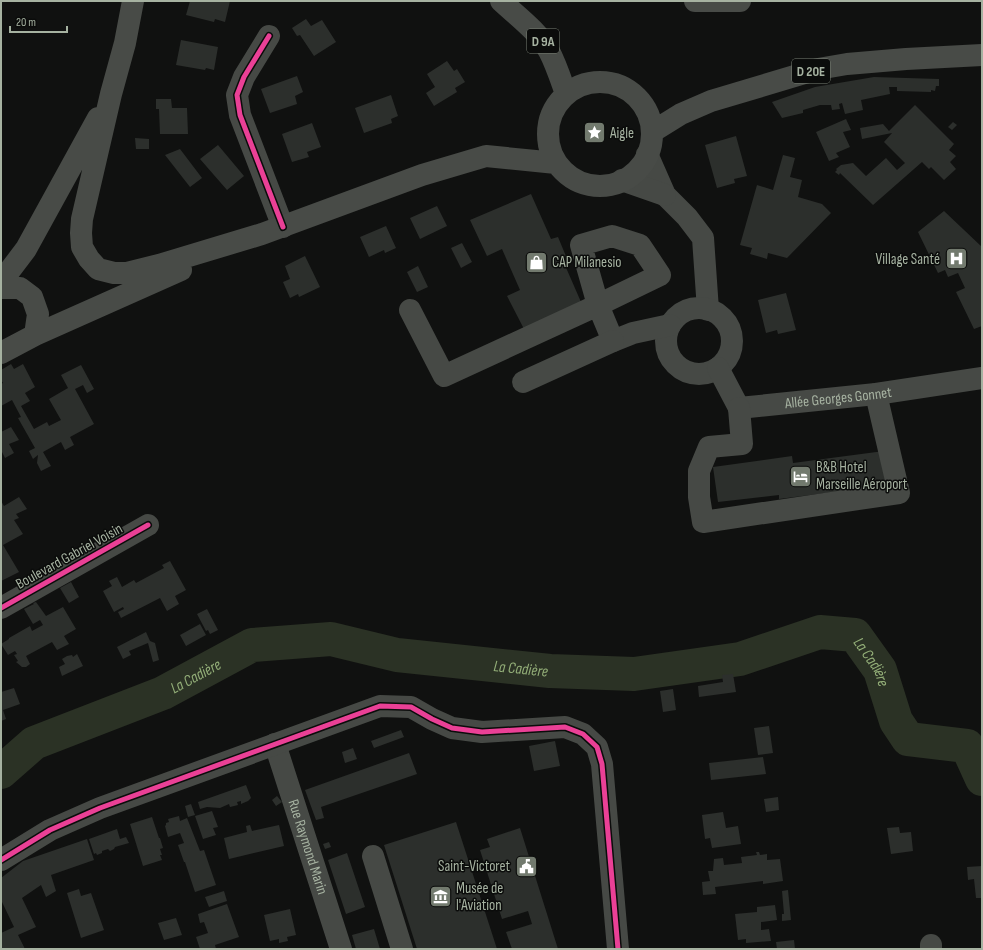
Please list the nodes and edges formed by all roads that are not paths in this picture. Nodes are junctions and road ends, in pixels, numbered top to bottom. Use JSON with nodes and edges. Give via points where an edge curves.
{"nodes":[{"id":1,"x":133,"y":1,"type":"edge"},
{"id":2,"x":501,"y":1,"type":"edge"},
{"id":3,"x":695,"y":1,"type":"edge"},
{"id":4,"x":740,"y":1,"type":"edge"},
{"id":5,"x":269,"y":36,"type":"dead end"},
{"id":6,"x":982,"y":55,"type":"edge"},
{"id":7,"x":111,"y":94,"type":"junction"},
{"id":8,"x":566,"y":94,"type":"junction"},
{"id":9,"x":652,"y":132,"type":"junction"},
{"id":10,"x":647,"y":154,"type":"junction"},
{"id":11,"x":556,"y":163,"type":"junction"},
{"id":12,"x":622,"y":180,"type":"junction"},
{"id":13,"x":665,"y":195,"type":"junction"},
{"id":14,"x":283,"y":227,"type":"junction"},
{"id":15,"x":262,"y":234,"type":"junction"},
{"id":16,"x":1,"y":282,"type":"edge"},
{"id":17,"x":1,"y":288,"type":"edge"},
{"id":18,"x":410,"y":310,"type":"dead end"},
{"id":19,"x":708,"y":310,"type":"junction"},
{"id":20,"x":670,"y":325,"type":"junction"},
{"id":21,"x":35,"y":335,"type":"junction"},
{"id":22,"x":613,"y":341,"type":"junction"},
{"id":23,"x":1,"y":353,"type":"edge"},
{"id":24,"x":718,"y":368,"type":"junction"},
{"id":25,"x":982,"y":378,"type":"edge"},
{"id":26,"x":523,"y":382,"type":"dead end"},
{"id":27,"x":876,"y":394,"type":"junction"},
{"id":28,"x":739,"y":408,"type":"junction"},
{"id":29,"x":148,"y":525,"type":"dead end"},
{"id":30,"x":1,"y":608,"type":"edge"},
{"id":31,"x":275,"y":744,"type":"junction"},
{"id":32,"x":373,"y":856,"type":"dead end"},
{"id":33,"x":1,"y":860,"type":"edge"},
{"id":34,"x":341,"y":949,"type":"edge"},
{"id":35,"x":402,"y":949,"type":"edge"},
{"id":36,"x":618,"y":949,"type":"edge"}],
"edges":[{"from":1,"to":7,"type":"main road"},
{"from":2,"to":8,"type":"main road","number":"D 9A","via":[[549,50]]},
{"from":3,"to":4,"type":"main road"},
{"from":5,"to":14,"type":"street","via":[[237,95],[240,115]]},
{"from":6,"to":9,"type":"main road","number":"D 20E","via":[[898,59],[818,69],[711,101],[681,114]]},
{"from":7,"to":15,"type":"main road","via":[[82,219],[82,247],[98,270],[127,273]]},
{"from":7,"to":16,"type":"main road","via":[[26,249]]},
{"from":8,"to":9,"type":"main road","via":[[592,83],[607,82],[621,86],[643,105]]},
{"from":8,"to":11,"type":"main road","via":[[556,106],[548,127],[550,149]]},
{"from":9,"to":10,"type":"main road"},
{"from":10,"to":12,"type":"main road","via":[[631,176]]},
{"from":10,"to":13,"type":"street"},
{"from":11,"to":12,"type":"main road","via":[[568,175],[582,183],[599,186]]},
{"from":11,"to":14,"type":"main road","via":[[486,156],[422,176]]},
{"from":12,"to":13,"type":"street"},
{"from":13,"to":19,"type":"street","via":[[704,238]]},
{"from":14,"to":15,"type":"main road"},
{"from":15,"to":21,"type":"main road"},
{"from":17,"to":21,"type":"main road","via":[[20,288],[32,296],[38,314]]},
{"from":18,"to":22,"type":"street","via":[[444,376],[598,305]]},
{"from":19,"to":20,"type":"street","via":[[687,310]]},
{"from":19,"to":24,"type":"street","via":[[725,321],[732,341],[725,361]]},
{"from":20,"to":22,"type":"street","via":[[633,333]]},
{"from":20,"to":24,"type":"street","via":[[666,335],[666,346],[677,366],[686,372],[697,374],[708,373]]},
{"from":21,"to":23,"type":"main road"},
{"from":22,"to":26,"type":"street"},
{"from":24,"to":28,"type":"street"},
{"from":25,"to":27,"type":"street","name":"Allée Georges Gonnet"},
{"from":27,"to":28,"type":"street","name":"Allée Georges Gonnet"},
{"from":27,"to":28,"type":"street","via":[[899,493],[703,522],[698,497],[699,471],[709,447],[742,444]]},
{"from":29,"to":30,"type":"street","name":"Boulevard Gabriel Voisin"},
{"from":31,"to":33,"type":"street","via":[[100,808],[50,830]]},
{"from":31,"to":34,"type":"street","name":"Rue Raymond Marin"},
{"from":31,"to":36,"type":"street","via":[[380,706],[412,707],[452,728],[482,732],[564,727],[583,734],[597,747],[602,764]]},
{"from":32,"to":35,"type":"street"}]}
